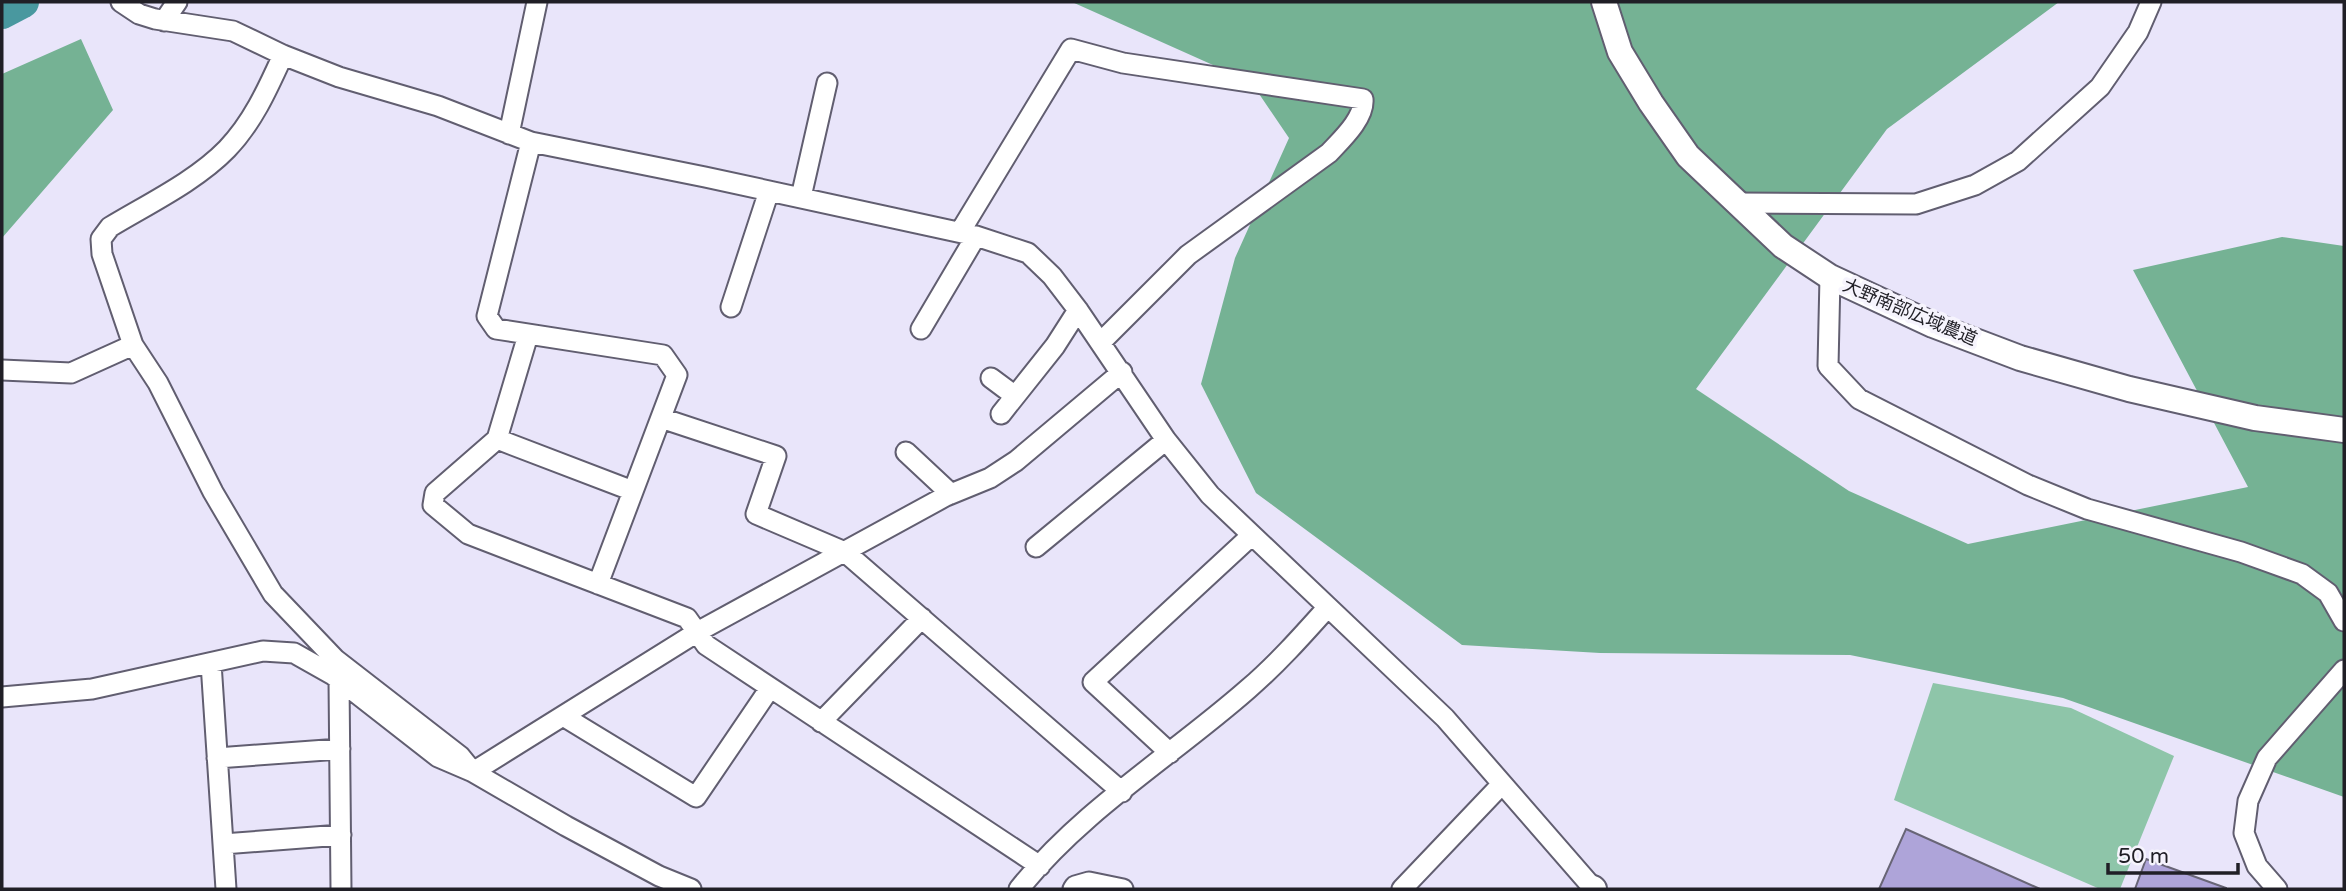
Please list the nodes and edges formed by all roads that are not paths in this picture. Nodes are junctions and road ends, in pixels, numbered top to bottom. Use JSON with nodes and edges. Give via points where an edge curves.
{"nodes":[{"id":1,"x":122,"y":2,"type":"edge"},
{"id":2,"x":177,"y":2,"type":"edge"},
{"id":3,"x":537,"y":2,"type":"edge"},
{"id":4,"x":1604,"y":2,"type":"edge"},
{"id":5,"x":2151,"y":2,"type":"edge"},
{"id":6,"x":164,"y":21,"type":"junction"},
{"id":7,"x":283,"y":55,"type":"junction"},
{"id":8,"x":827,"y":83,"type":"dead end"},
{"id":9,"x":509,"y":134,"type":"junction"},
{"id":10,"x":531,"y":142,"type":"junction"},
{"id":11,"x":769,"y":191,"type":"junction"},
{"id":12,"x":801,"y":197,"type":"junction"},
{"id":13,"x":1735,"y":203,"type":"junction"},
{"id":14,"x":968,"y":234,"type":"junction"},
{"id":15,"x":1830,"y":277,"type":"junction"},
{"id":16,"x":730,"y":307,"type":"dead end"},
{"id":17,"x":1078,"y":310,"type":"junction"},
{"id":18,"x":921,"y":329,"type":"dead end"},
{"id":19,"x":528,"y":335,"type":"junction"},
{"id":20,"x":1101,"y":342,"type":"junction"},
{"id":21,"x":133,"y":345,"type":"junction"},
{"id":22,"x":2,"y":370,"type":"edge"},
{"id":23,"x":1122,"y":372,"type":"junction"},
{"id":24,"x":991,"y":378,"type":"dead end"},
{"id":25,"x":1015,"y":396,"type":"junction"},
{"id":26,"x":1001,"y":414,"type":"dead end"},
{"id":27,"x":661,"y":418,"type":"junction"},
{"id":28,"x":2344,"y":430,"type":"edge"},
{"id":29,"x":497,"y":439,"type":"junction"},
{"id":30,"x":1166,"y":440,"type":"junction"},
{"id":31,"x":906,"y":452,"type":"dead end"},
{"id":32,"x":633,"y":491,"type":"junction"},
{"id":33,"x":951,"y":494,"type":"junction"},
{"id":34,"x":1251,"y":536,"type":"junction"},
{"id":35,"x":1036,"y":547,"type":"dead end"},
{"id":36,"x":845,"y":552,"type":"junction"},
{"id":37,"x":598,"y":584,"type":"junction"},
{"id":38,"x":1326,"y":608,"type":"junction"},
{"id":39,"x":922,"y":618,"type":"junction"},
{"id":40,"x":2344,"y":621,"type":"edge"},
{"id":41,"x":699,"y":631,"type":"junction"},
{"id":42,"x":211,"y":663,"type":"junction"},
{"id":43,"x":2344,"y":670,"type":"edge"},
{"id":44,"x":339,"y":680,"type":"junction"},
{"id":45,"x":770,"y":688,"type":"junction"},
{"id":46,"x":2,"y":697,"type":"edge"},
{"id":47,"x":564,"y":716,"type":"junction"},
{"id":48,"x":821,"y":722,"type":"junction"},
{"id":49,"x":340,"y":749,"type":"junction"},
{"id":50,"x":1170,"y":753,"type":"junction"},
{"id":51,"x":217,"y":758,"type":"junction"},
{"id":52,"x":473,"y":772,"type":"junction"},
{"id":53,"x":1502,"y":784,"type":"junction"},
{"id":54,"x":1122,"y":792,"type":"junction"},
{"id":55,"x":341,"y":835,"type":"junction"},
{"id":56,"x":223,"y":844,"type":"junction"},
{"id":57,"x":1040,"y":866,"type":"junction"},
{"id":58,"x":226,"y":889,"type":"edge"},
{"id":59,"x":341,"y":889,"type":"edge"},
{"id":60,"x":691,"y":889,"type":"edge"},
{"id":61,"x":1019,"y":889,"type":"edge"},
{"id":62,"x":1073,"y":889,"type":"edge"},
{"id":63,"x":1123,"y":889,"type":"edge"},
{"id":64,"x":1402,"y":889,"type":"edge"},
{"id":65,"x":1593,"y":889,"type":"edge"},
{"id":66,"x":2277,"y":889,"type":"edge"}],
"edges":[{"from":1,"to":6,"type":"street","via":[[139,14]]},
{"from":2,"to":6,"type":"street"},
{"from":3,"to":9,"type":"street"},
{"from":4,"to":13,"type":"street","name":"大野南部広域農道","via":[[1620,52],[1651,103],[1688,156]]},
{"from":5,"to":13,"type":"street","via":[[2138,32],[2100,87],[2018,160],[1975,185],[1916,204]]},
{"from":6,"to":7,"type":"street","via":[[233,31]]},
{"from":7,"to":9,"type":"street"},
{"from":7,"to":21,"type":"street","via":[[260,104],[228,149],[110,228],[101,239]]},
{"from":8,"to":12,"type":"street"},
{"from":9,"to":10,"type":"street"},
{"from":10,"to":11,"type":"street"},
{"from":10,"to":19,"type":"street","via":[[487,316],[496,329]]},
{"from":11,"to":12,"type":"street"},
{"from":11,"to":16,"type":"street"},
{"from":12,"to":14,"type":"street"},
{"from":13,"to":15,"type":"street","name":"大野南部広域農道","via":[[1783,246]]},
{"from":14,"to":17,"type":"street","via":[[1028,253]]},
{"from":14,"to":18,"type":"street"},
{"from":14,"to":20,"type":"street","via":[[1071,49],[1123,63],[1363,99],[1364,107],[1348,133],[1329,153],[1188,255]]},
{"from":15,"to":28,"type":"street","name":"大野南部広域農道","via":[[1921,320],[2020,358],[2255,418]]},
{"from":15,"to":40,"type":"street","via":[[1828,366],[1859,399],[2028,485],[2087,509],[2302,573],[2328,593]]},
{"from":17,"to":20,"type":"street"},
{"from":17,"to":25,"type":"street"},
{"from":19,"to":27,"type":"street","via":[[663,355],[677,374]]},
{"from":19,"to":29,"type":"street"},
{"from":20,"to":23,"type":"street"},
{"from":21,"to":22,"type":"street","via":[[71,373]]},
{"from":21,"to":52,"type":"street","via":[[273,594],[335,659],[460,756]]},
{"from":23,"to":30,"type":"street"},
{"from":23,"to":33,"type":"street","via":[[1016,461]]},
{"from":24,"to":25,"type":"street"},
{"from":25,"to":26,"type":"street"},
{"from":27,"to":32,"type":"street"},
{"from":27,"to":36,"type":"street","via":[[776,456],[756,514]]},
{"from":29,"to":32,"type":"street"},
{"from":29,"to":37,"type":"street","via":[[435,493],[433,505],[468,534]]},
{"from":30,"to":34,"type":"street","via":[[1210,495]]},
{"from":30,"to":35,"type":"street"},
{"from":31,"to":33,"type":"street"},
{"from":32,"to":37,"type":"street"},
{"from":33,"to":36,"type":"street"},
{"from":34,"to":38,"type":"street"},
{"from":34,"to":50,"type":"street","via":[[1093,682]]},
{"from":36,"to":39,"type":"street"},
{"from":36,"to":41,"type":"street"},
{"from":37,"to":41,"type":"street","via":[[687,618]]},
{"from":38,"to":50,"type":"street","via":[[1249,688]]},
{"from":38,"to":53,"type":"street","via":[[1445,718]]},
{"from":39,"to":48,"type":"street"},
{"from":39,"to":54,"type":"street"},
{"from":41,"to":45,"type":"street","via":[[706,645]]},
{"from":41,"to":47,"type":"street"},
{"from":42,"to":44,"type":"street","via":[[263,651],[294,653]]},
{"from":42,"to":46,"type":"street","via":[[92,689]]},
{"from":42,"to":51,"type":"street"},
{"from":43,"to":66,"type":"street","via":[[2267,758],[2248,801],[2244,833],[2257,866]]},
{"from":44,"to":49,"type":"street"},
{"from":44,"to":52,"type":"street","via":[[438,757]]},
{"from":45,"to":47,"type":"street","via":[[696,797]]},
{"from":45,"to":48,"type":"street"},
{"from":47,"to":52,"type":"street"},
{"from":48,"to":57,"type":"street"},
{"from":49,"to":51,"type":"street"},
{"from":49,"to":55,"type":"street"},
{"from":50,"to":54,"type":"street"},
{"from":51,"to":56,"type":"street"},
{"from":52,"to":60,"type":"street","via":[[589,839]]},
{"from":53,"to":64,"type":"street"},
{"from":53,"to":65,"type":"street"},
{"from":54,"to":57,"type":"street"},
{"from":55,"to":56,"type":"street"},
{"from":55,"to":59,"type":"street"},
{"from":56,"to":58,"type":"street"},
{"from":57,"to":61,"type":"street"},
{"from":62,"to":63,"type":"street","via":[[1088,882]]}]}
